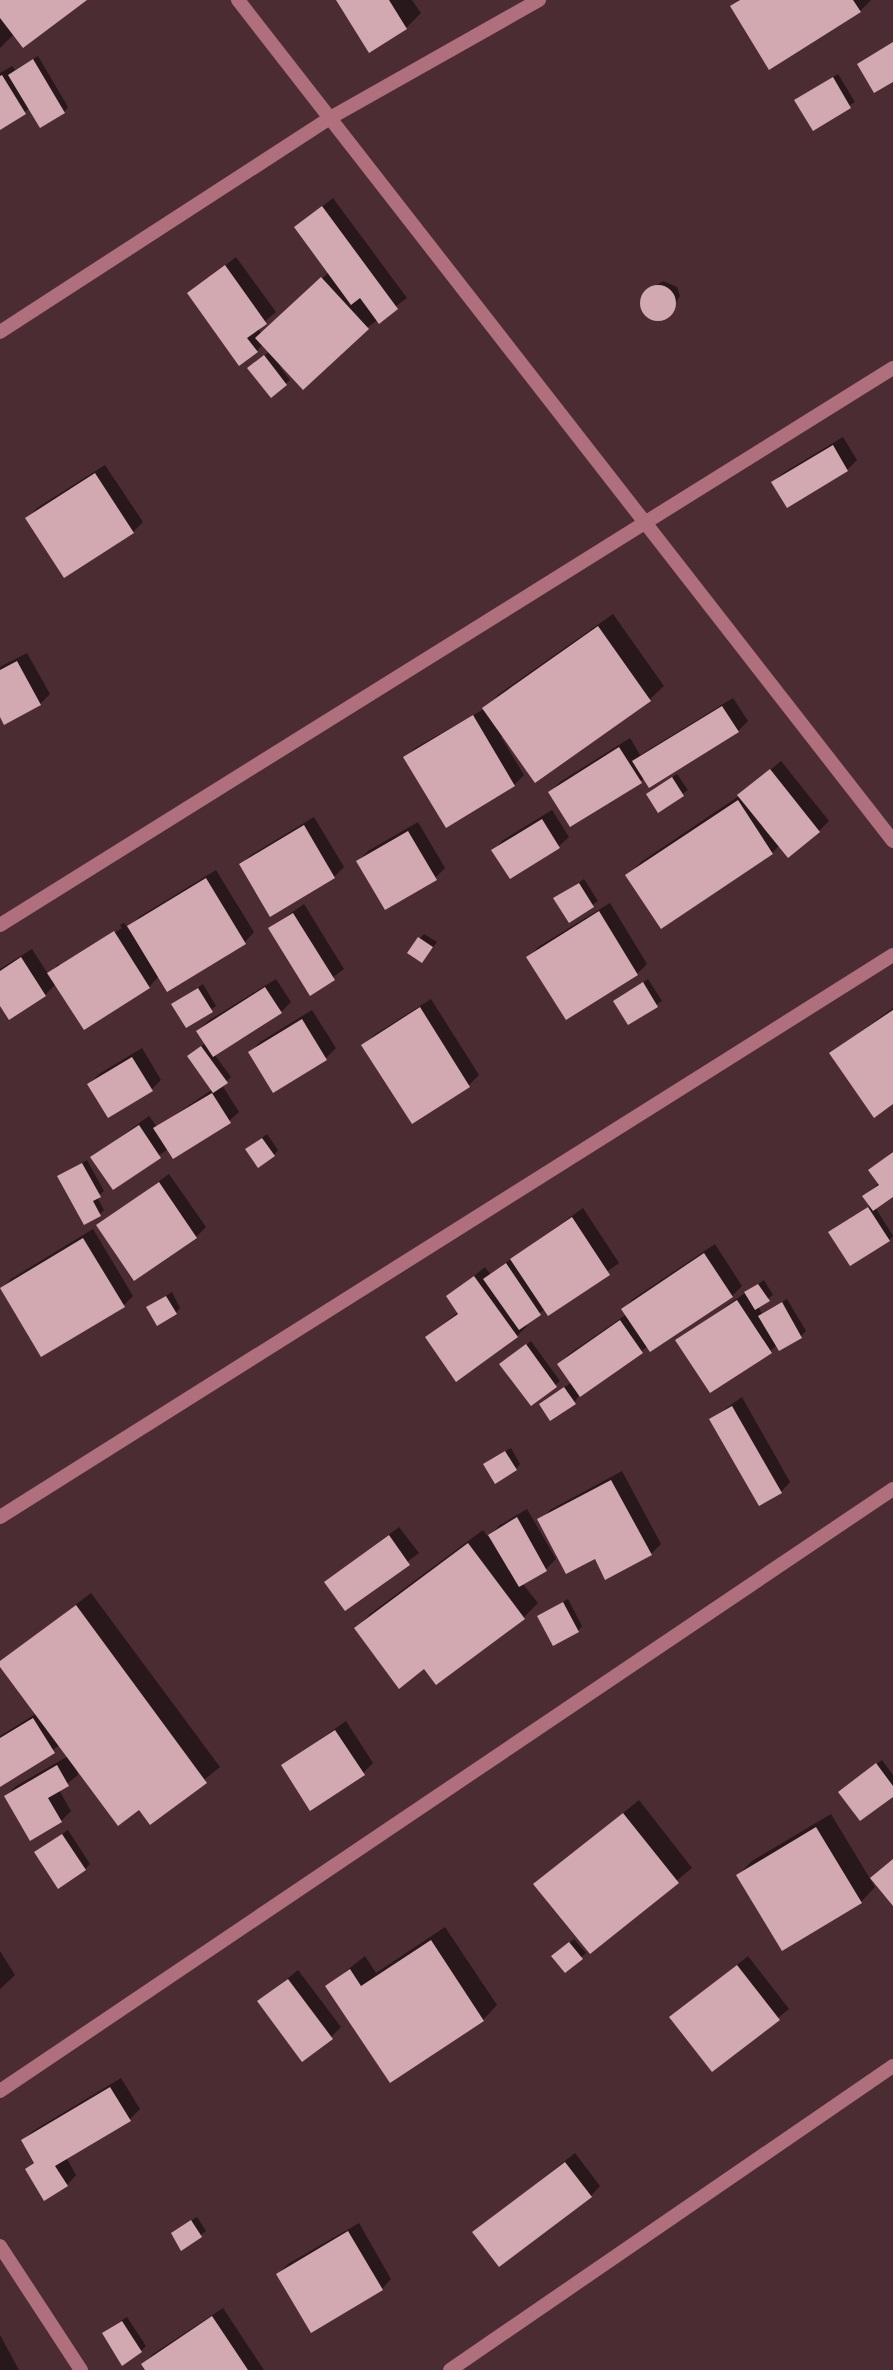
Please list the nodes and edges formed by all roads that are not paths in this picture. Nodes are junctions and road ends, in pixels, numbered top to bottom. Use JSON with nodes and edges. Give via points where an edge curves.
{"nodes":[{"id":1,"x":238,"y":0,"type":"edge"},
{"id":2,"x":540,"y":0,"type":"edge"},
{"id":3,"x":330,"y":118,"type":"junction"},
{"id":4,"x":0,"y":331,"type":"edge"},
{"id":5,"x":893,"y":368,"type":"edge"},
{"id":6,"x":645,"y":523,"type":"junction"},
{"id":7,"x":893,"y":841,"type":"edge"},
{"id":8,"x":0,"y":925,"type":"edge"},
{"id":9,"x":893,"y":955,"type":"edge"},
{"id":10,"x":893,"y":1489,"type":"edge"},
{"id":11,"x":0,"y":1517,"type":"edge"},
{"id":12,"x":893,"y":2066,"type":"edge"},
{"id":13,"x":0,"y":2091,"type":"edge"},
{"id":14,"x":0,"y":2246,"type":"edge"},
{"id":15,"x":81,"y":2370,"type":"edge"},
{"id":16,"x":450,"y":2370,"type":"edge"}],
"edges":[{"from":1,"to":3,"type":"street"},
{"from":2,"to":3,"type":"street"},
{"from":3,"to":4,"type":"street"},
{"from":3,"to":6,"type":"street"},
{"from":5,"to":6,"type":"street"},
{"from":6,"to":7,"type":"street"},
{"from":6,"to":8,"type":"street"},
{"from":9,"to":11,"type":"street"},
{"from":10,"to":13,"type":"street"},
{"from":12,"to":16,"type":"street"},
{"from":14,"to":15,"type":"street"}]}
